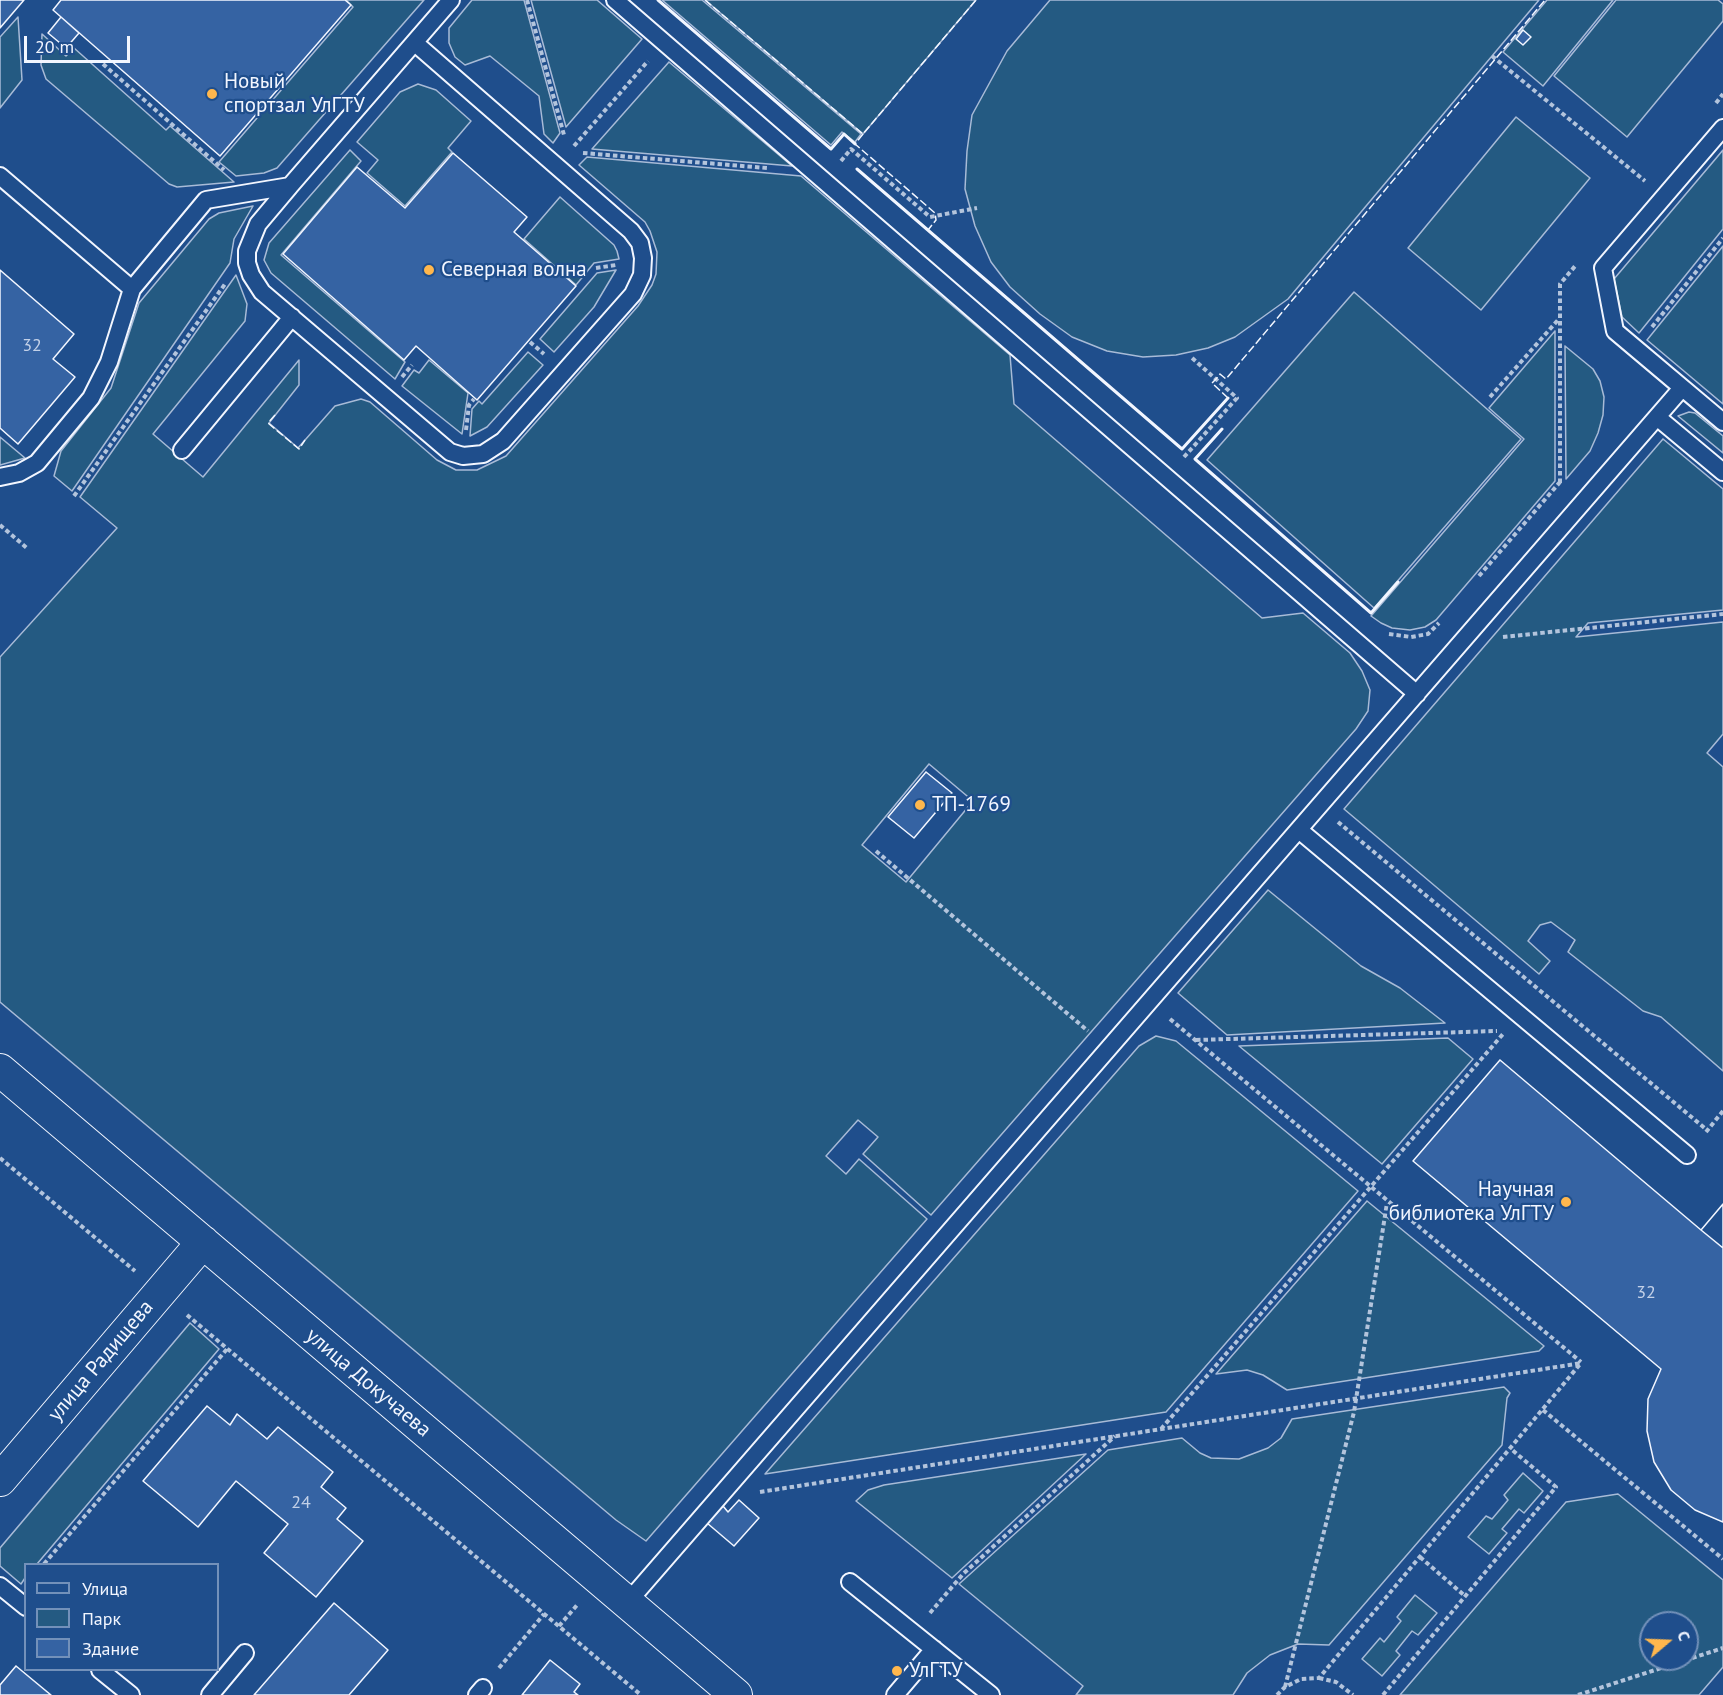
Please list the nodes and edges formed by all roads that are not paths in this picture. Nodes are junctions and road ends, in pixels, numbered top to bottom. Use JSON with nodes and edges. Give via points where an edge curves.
{"nodes":[{"id":1,"x":451,"y":0,"type":"edge"},
{"id":2,"x":615,"y":0,"type":"edge"},
{"id":3,"x":415,"y":43,"type":"junction"},
{"id":4,"x":1723,"y":128,"type":"edge"},
{"id":5,"x":0,"y":176,"type":"edge"},
{"id":6,"x":290,"y":186,"type":"junction"},
{"id":7,"x":132,"y":289,"type":"junction"},
{"id":8,"x":292,"y":317,"type":"junction"},
{"id":9,"x":1682,"y":388,"type":"junction"},
{"id":10,"x":1657,"y":417,"type":"junction"},
{"id":11,"x":1723,"y":422,"type":"edge"},
{"id":12,"x":182,"y":450,"type":"dead end"},
{"id":13,"x":1723,"y":472,"type":"edge"},
{"id":14,"x":0,"y":477,"type":"edge"},
{"id":15,"x":1417,"y":694,"type":"junction"},
{"id":16,"x":1299,"y":830,"type":"junction"},
{"id":17,"x":0,"y":1070,"type":"edge"},
{"id":18,"x":1687,"y":1155,"type":"dead end"},
{"id":19,"x":203,"y":1242,"type":"junction"},
{"id":20,"x":0,"y":1480,"type":"edge"},
{"id":21,"x":850,"y":1582,"type":"dead end"},
{"id":22,"x":0,"y":1586,"type":"edge"},
{"id":23,"x":627,"y":1603,"type":"junction"},
{"id":24,"x":24,"y":1606,"type":"edge"},
{"id":25,"x":934,"y":1649,"type":"junction"},
{"id":26,"x":245,"y":1653,"type":"dead end"},
{"id":27,"x":101,"y":1671,"type":"edge"},
{"id":28,"x":131,"y":1695,"type":"edge"},
{"id":29,"x":210,"y":1695,"type":"edge"},
{"id":30,"x":736,"y":1695,"type":"edge"},
{"id":31,"x":895,"y":1695,"type":"edge"},
{"id":32,"x":991,"y":1695,"type":"edge"}],
"edges":[{"from":1,"to":3,"type":"lane"},
{"from":2,"to":15,"type":"lane"},
{"from":3,"to":6,"type":"lane"},
{"from":3,"to":8,"type":"lane","via":[[631,231],[640,243],[642,275],[633,294],[503,441],[472,456],[450,452]]},
{"from":4,"to":9,"type":"lane","via":[[1603,268],[1614,331]]},
{"from":5,"to":7,"type":"lane"},
{"from":6,"to":7,"type":"lane","via":[[206,200]]},
{"from":6,"to":8,"type":"lane","via":[[258,224],[249,244],[247,263],[262,292]]},
{"from":7,"to":14,"type":"lane","via":[[109,362],[91,398],[37,463]]},
{"from":8,"to":12,"type":"lane"},
{"from":9,"to":10,"type":"lane"},
{"from":9,"to":11,"type":"lane"},
{"from":10,"to":13,"type":"lane"},
{"from":10,"to":15,"type":"lane"},
{"from":15,"to":16,"type":"lane"},
{"from":16,"to":18,"type":"lane"},
{"from":16,"to":23,"type":"lane"},
{"from":17,"to":19,"type":"street","name":"улица Докучаева"},
{"from":19,"to":20,"type":"street","name":"улица Радищева"},
{"from":19,"to":23,"type":"street","name":"улица Докучаева"},
{"from":21,"to":25,"type":"lane"},
{"from":22,"to":24,"type":"lane"},
{"from":23,"to":30,"type":"street","name":"улица Докучаева"},
{"from":25,"to":31,"type":"lane"},
{"from":25,"to":32,"type":"lane"},
{"from":26,"to":29,"type":"lane"},
{"from":27,"to":28,"type":"lane"}]}
